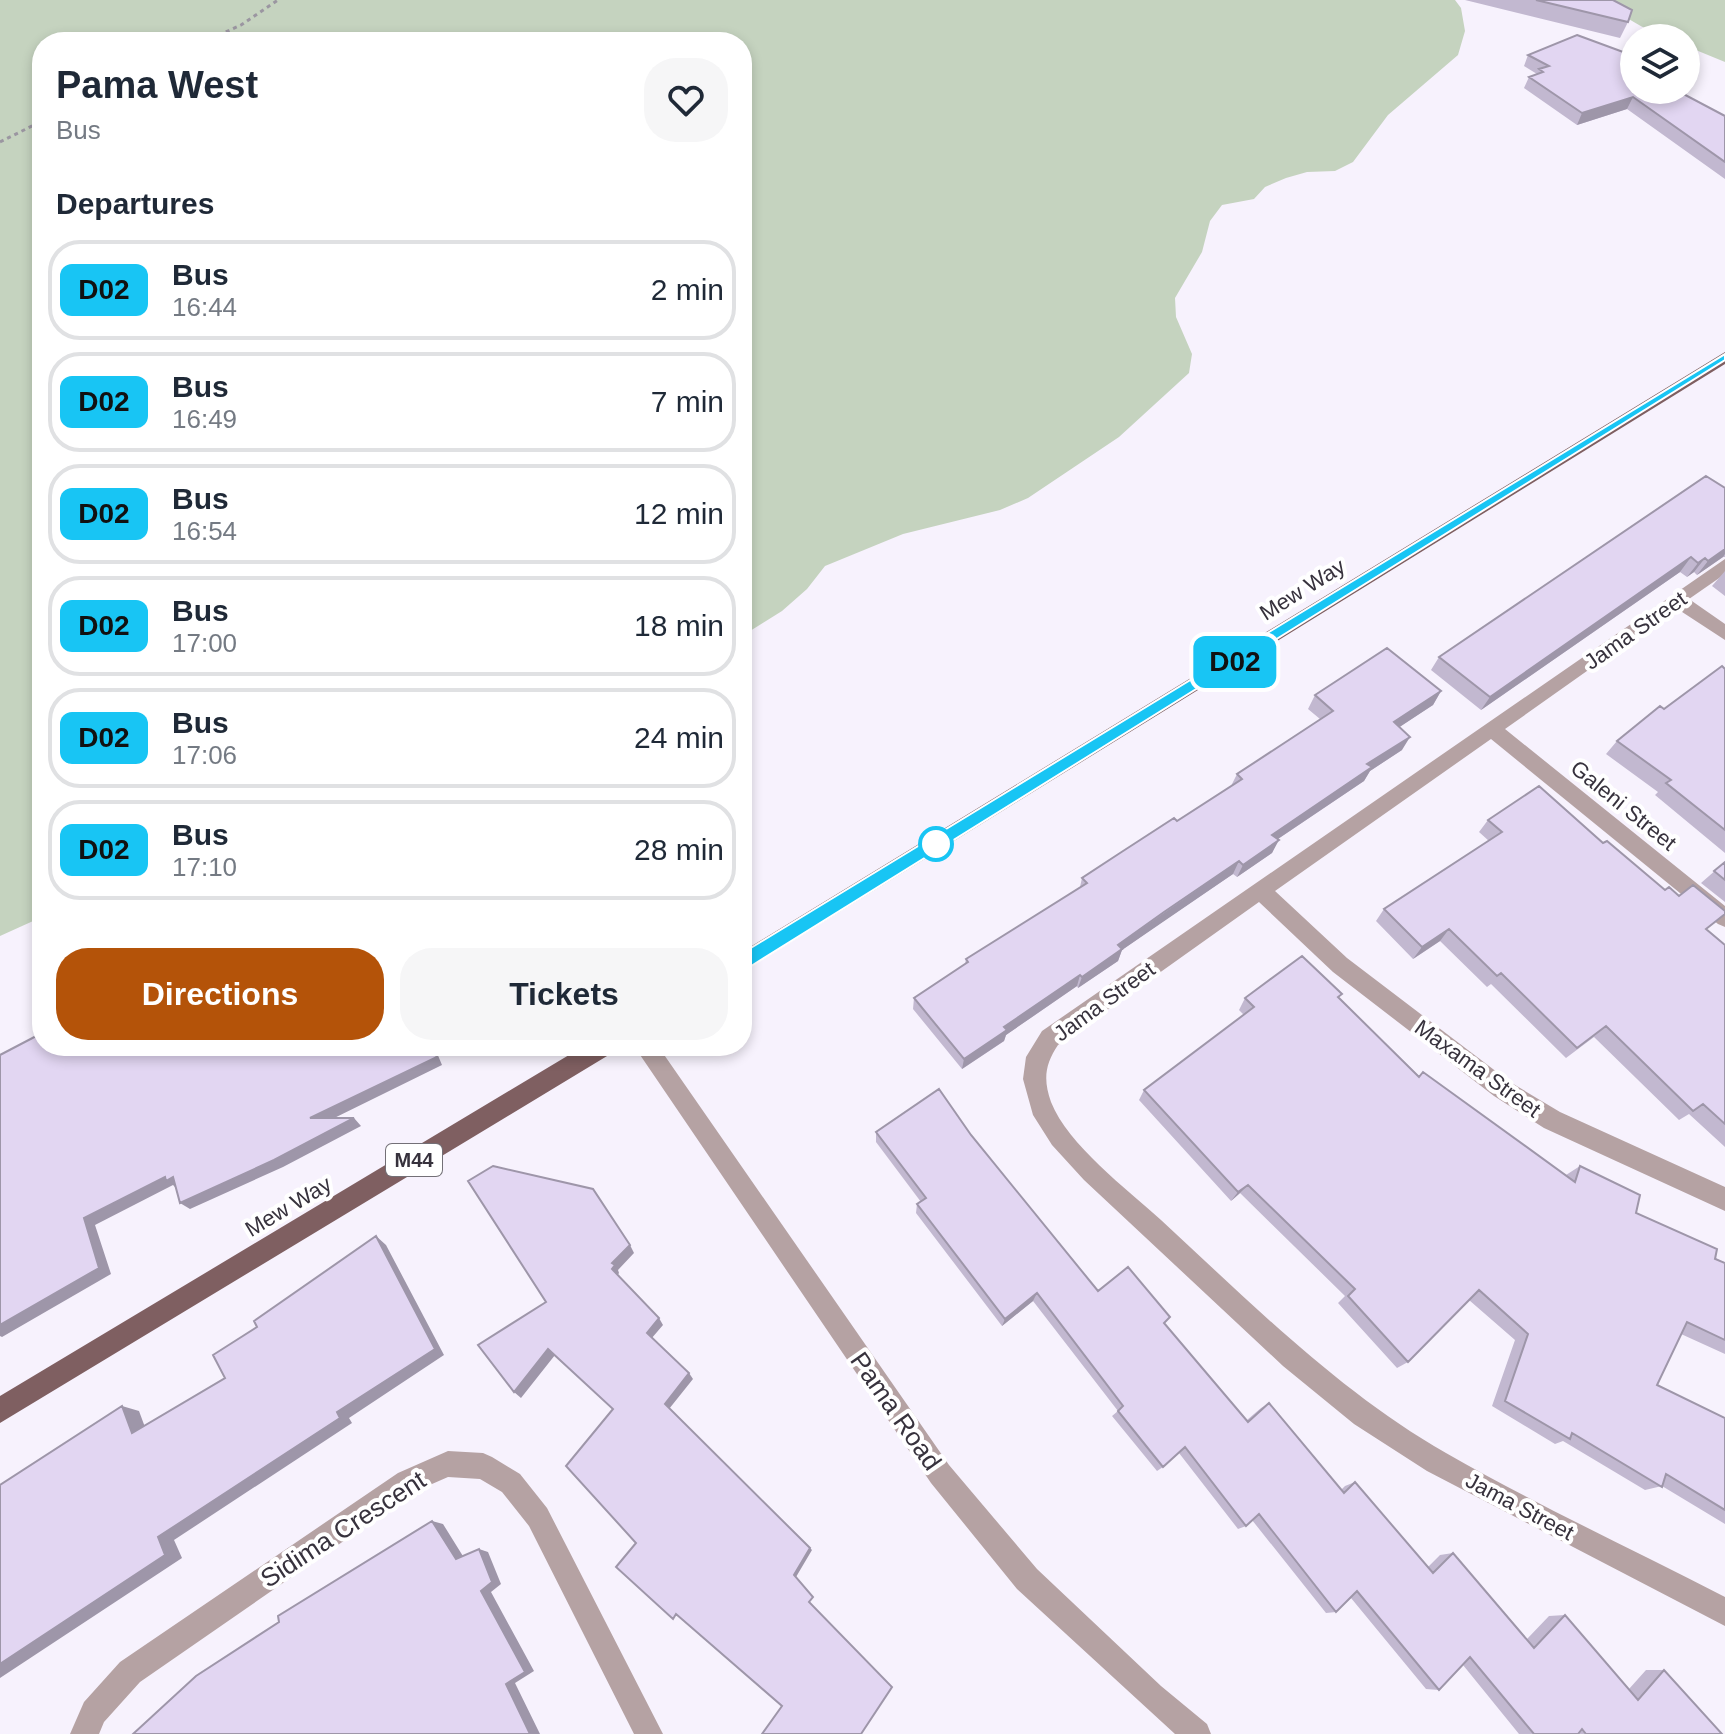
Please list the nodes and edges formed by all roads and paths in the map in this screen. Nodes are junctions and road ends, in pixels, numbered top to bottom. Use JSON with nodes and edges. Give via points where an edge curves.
{"nodes":[{"id":1,"x":278,"y":0,"type":"edge"},
{"id":2,"x":226,"y":32,"type":"edge"},
{"id":3,"x":32,"y":126,"type":"edge"},
{"id":4,"x":0,"y":142,"type":"edge"},
{"id":5,"x":1725,"y":357,"type":"edge"},
{"id":6,"x":1725,"y":565,"type":"edge"},
{"id":7,"x":1677,"y":600,"type":"junction"},
{"id":8,"x":1725,"y":633,"type":"edge"},
{"id":9,"x":1493,"y":730,"type":"junction"},
{"id":10,"x":1261,"y":891,"type":"junction"},
{"id":11,"x":1725,"y":918,"type":"edge"},
{"id":12,"x":752,"y":957,"type":"edge"},
{"id":13,"x":587,"y":1056,"type":"edge"},
{"id":14,"x":652,"y":1056,"type":"edge"},
{"id":15,"x":1725,"y":1199,"type":"edge"},
{"id":16,"x":0,"y":1410,"type":"edge"},
{"id":17,"x":1725,"y":1612,"type":"edge"},
{"id":18,"x":84,"y":1734,"type":"edge"},
{"id":19,"x":649,"y":1734,"type":"edge"},
{"id":20,"x":1197,"y":1734,"type":"edge"}],
"edges":[{"from":1,"to":2,"type":"path"},
{"from":3,"to":4,"type":"path"},
{"from":5,"to":12,"type":"main road","name":"Mew Way"},
{"from":6,"to":7,"type":"street","name":"Jama Street"},
{"from":7,"to":8,"type":"street"},
{"from":7,"to":9,"type":"street","name":"Jama Street"},
{"from":9,"to":10,"type":"street","name":"Jama Street"},
{"from":9,"to":11,"type":"street","name":"Galeni Street"},
{"from":10,"to":15,"type":"street","name":"Maxama Street","via":[[1340,965],[1502,1089],[1552,1120]]},
{"from":10,"to":17,"type":"street","name":"Jama Street","via":[[1050,1038],[1037,1057],[1034,1079],[1041,1107],[1060,1137],[1292,1357],[1363,1415],[1436,1462]]},
{"from":13,"to":16,"type":"main road","name":"Mew Way","number":"M44"},
{"from":14,"to":20,"type":"street","name":"Pama Road","via":[[940,1474],[1027,1579]]},
{"from":18,"to":19,"type":"street","name":"Sidima Crescent","via":[[94,1712],[130,1672],[407,1482],[448,1464],[483,1466],[511,1483],[538,1517]]}]}
